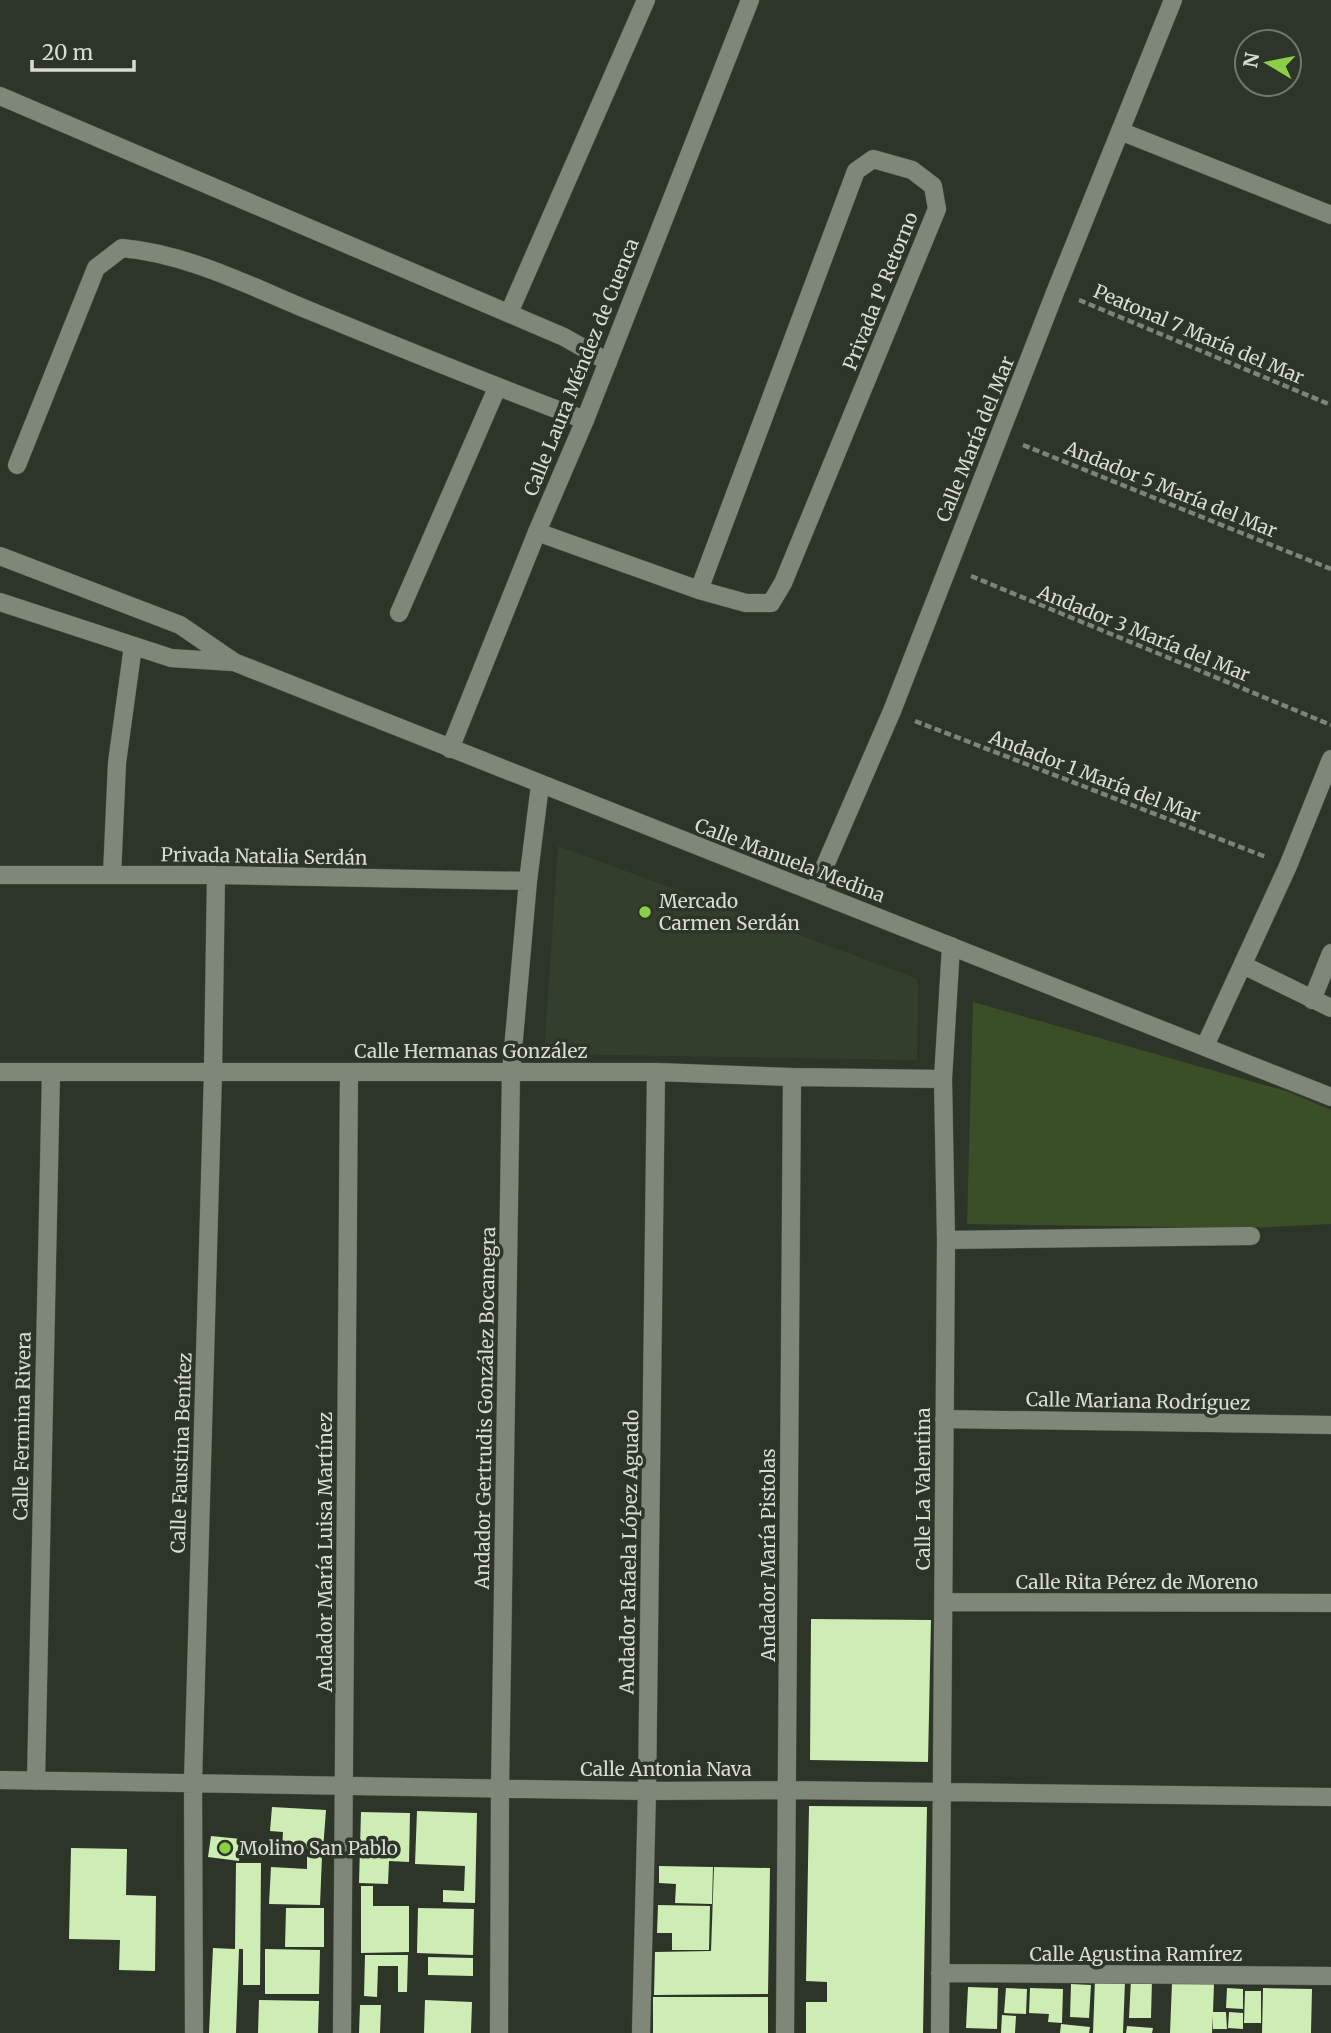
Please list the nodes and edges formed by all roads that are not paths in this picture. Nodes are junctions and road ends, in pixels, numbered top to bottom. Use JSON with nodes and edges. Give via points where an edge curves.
{"nodes":[{"id":1,"x":646,"y":0,"type":"edge"},
{"id":2,"x":750,"y":0,"type":"edge"},
{"id":3,"x":1173,"y":0,"type":"edge"},
{"id":4,"x":0,"y":96,"type":"edge"},
{"id":5,"x":1120,"y":131,"type":"junction"},
{"id":6,"x":1331,"y":215,"type":"edge"},
{"id":7,"x":509,"y":313,"type":"junction"},
{"id":8,"x":608,"y":362,"type":"junction"},
{"id":9,"x":497,"y":388,"type":"junction"},
{"id":10,"x":585,"y":420,"type":"junction"},
{"id":11,"x":17,"y":465,"type":"dead end"},
{"id":12,"x":537,"y":532,"type":"junction"},
{"id":13,"x":0,"y":555,"type":"edge"},
{"id":14,"x":699,"y":590,"type":"junction"},
{"id":15,"x":0,"y":602,"type":"edge"},
{"id":16,"x":399,"y":613,"type":"dead end"},
{"id":17,"x":133,"y":646,"type":"junction"},
{"id":18,"x":234,"y":662,"type":"junction"},
{"id":19,"x":450,"y":749,"type":"junction"},
{"id":20,"x":1331,"y":759,"type":"edge"},
{"id":21,"x":540,"y":785,"type":"junction"},
{"id":22,"x":0,"y":875,"type":"edge"},
{"id":23,"x":112,"y":875,"type":"junction"},
{"id":24,"x":216,"y":875,"type":"junction"},
{"id":25,"x":528,"y":881,"type":"junction"},
{"id":26,"x":814,"y":891,"type":"junction"},
{"id":27,"x":951,"y":946,"type":"junction"},
{"id":28,"x":1331,"y":953,"type":"edge"},
{"id":29,"x":1243,"y":965,"type":"junction"},
{"id":30,"x":1312,"y":1000,"type":"junction"},
{"id":31,"x":1331,"y":1008,"type":"edge"},
{"id":32,"x":1205,"y":1046,"type":"junction"},
{"id":33,"x":0,"y":1072,"type":"edge"},
{"id":34,"x":51,"y":1072,"type":"junction"},
{"id":35,"x":213,"y":1072,"type":"junction"},
{"id":36,"x":349,"y":1072,"type":"junction"},
{"id":37,"x":511,"y":1072,"type":"junction"},
{"id":38,"x":656,"y":1072,"type":"junction"},
{"id":39,"x":792,"y":1077,"type":"junction"},
{"id":40,"x":943,"y":1079,"type":"junction"},
{"id":41,"x":1331,"y":1097,"type":"edge"},
{"id":42,"x":1251,"y":1236,"type":"dead end"},
{"id":43,"x":946,"y":1240,"type":"junction"},
{"id":44,"x":944,"y":1419,"type":"junction"},
{"id":45,"x":1331,"y":1425,"type":"edge"},
{"id":46,"x":943,"y":1602,"type":"junction"},
{"id":47,"x":1331,"y":1603,"type":"edge"},
{"id":48,"x":0,"y":1780,"type":"edge"},
{"id":49,"x":36,"y":1781,"type":"junction"},
{"id":50,"x":193,"y":1782,"type":"junction"},
{"id":51,"x":344,"y":1786,"type":"junction"},
{"id":52,"x":500,"y":1788,"type":"junction"},
{"id":53,"x":788,"y":1790,"type":"junction"},
{"id":54,"x":648,"y":1791,"type":"junction"},
{"id":55,"x":943,"y":1791,"type":"junction"},
{"id":56,"x":1331,"y":1797,"type":"edge"},
{"id":57,"x":940,"y":1973,"type":"junction"},
{"id":58,"x":1331,"y":1976,"type":"edge"},
{"id":59,"x":194,"y":2033,"type":"edge"},
{"id":60,"x":342,"y":2033,"type":"edge"},
{"id":61,"x":499,"y":2033,"type":"edge"},
{"id":62,"x":641,"y":2033,"type":"edge"},
{"id":63,"x":785,"y":2033,"type":"edge"},
{"id":64,"x":940,"y":2033,"type":"edge"}],
"edges":[{"from":1,"to":7,"type":"street"},
{"from":2,"to":8,"type":"street","name":"Calle Laura Méndez de Cuenca"},
{"from":3,"to":5,"type":"street","name":"Calle María del Mar"},
{"from":4,"to":7,"type":"street"},
{"from":5,"to":6,"type":"street"},
{"from":5,"to":26,"type":"street","name":"Calle María del Mar","via":[[892,712]]},
{"from":7,"to":8,"type":"street"},
{"from":8,"to":10,"type":"street","name":"Calle Laura Méndez de Cuenca"},
{"from":9,"to":10,"type":"street"},
{"from":9,"to":11,"type":"street","via":[[206,268],[150,250],[122,248],[96,268]]},
{"from":9,"to":16,"type":"street"},
{"from":10,"to":12,"type":"street","name":"Calle Laura Méndez de Cuenca"},
{"from":12,"to":14,"type":"street","name":"Privada 1º Retorno"},
{"from":12,"to":19,"type":"street","name":"Calle Laura Méndez de Cuenca"},
{"from":13,"to":18,"type":"street","via":[[180,625]]},
{"from":14,"to":14,"type":"street","name":"Privada 1º Retorno","via":[[746,603],[771,603],[783,583],[937,209],[933,186],[912,170],[873,159],[856,171]]},
{"from":15,"to":17,"type":"street"},
{"from":17,"to":18,"type":"street","via":[[171,658]]},
{"from":17,"to":23,"type":"street","via":[[117,763]]},
{"from":18,"to":19,"type":"street","name":"Calle Manuela Medina"},
{"from":19,"to":21,"type":"street","name":"Calle Manuela Medina"},
{"from":20,"to":29,"type":"street"},
{"from":21,"to":25,"type":"street","name":"Andador Gertrudis González Bocanegra"},
{"from":21,"to":26,"type":"street","name":"Calle Manuela Medina"},
{"from":22,"to":23,"type":"street","name":"Privada Natalia Serdán"},
{"from":23,"to":24,"type":"street","name":"Privada Natalia Serdán"},
{"from":24,"to":25,"type":"street","name":"Privada Natalia Serdán"},
{"from":24,"to":35,"type":"street","name":"Calle Faustina Benítez"},
{"from":25,"to":37,"type":"street","name":"Andador Gertrudis González Bocanegra"},
{"from":26,"to":27,"type":"street","name":"Calle Manuela Medina"},
{"from":27,"to":32,"type":"street","name":"Calle Manuela Medina"},
{"from":27,"to":40,"type":"street","name":"Calle La Valentina"},
{"from":28,"to":30,"type":"street"},
{"from":29,"to":30,"type":"street"},
{"from":29,"to":32,"type":"street"},
{"from":30,"to":31,"type":"street"},
{"from":32,"to":41,"type":"street","name":"Calle Manuela Medina"},
{"from":33,"to":34,"type":"street","name":"Calle Hermanas González"},
{"from":34,"to":35,"type":"street","name":"Calle Hermanas González"},
{"from":34,"to":49,"type":"street","name":"Calle Fermina Rivera"},
{"from":35,"to":36,"type":"street","name":"Calle Hermanas González"},
{"from":35,"to":50,"type":"street","name":"Calle Faustina Benítez"},
{"from":36,"to":37,"type":"street","name":"Calle Hermanas González"},
{"from":36,"to":51,"type":"street","name":"Andador María Luisa Martínez"},
{"from":37,"to":38,"type":"street","name":"Calle Hermanas González"},
{"from":37,"to":52,"type":"street","name":"Andador Gertrudis González Bocanegra"},
{"from":38,"to":39,"type":"street","name":"Calle Hermanas González"},
{"from":38,"to":54,"type":"street","name":"Andador Rafaela López Aguado"},
{"from":39,"to":40,"type":"street","name":"Calle Hermanas González"},
{"from":39,"to":53,"type":"street","name":"Andador María Pistolas"},
{"from":40,"to":43,"type":"street","name":"Calle La Valentina"},
{"from":42,"to":43,"type":"street"},
{"from":43,"to":44,"type":"street","name":"Calle La Valentina"},
{"from":44,"to":45,"type":"street","name":"Calle Mariana Rodríguez"},
{"from":44,"to":46,"type":"street","name":"Calle La Valentina"},
{"from":46,"to":47,"type":"street","name":"Calle Rita Pérez de Moreno"},
{"from":46,"to":55,"type":"street","name":"Calle La Valentina"},
{"from":48,"to":49,"type":"street","name":"Calle Antonia Nava"},
{"from":49,"to":50,"type":"street","name":"Calle Antonia Nava"},
{"from":50,"to":51,"type":"street","name":"Calle Antonia Nava"},
{"from":50,"to":59,"type":"street","name":"Calle Faustina Benítez"},
{"from":51,"to":52,"type":"street","name":"Calle Antonia Nava"},
{"from":51,"to":60,"type":"street","name":"Andador María Luisa Martínez"},
{"from":52,"to":54,"type":"street","name":"Calle Antonia Nava"},
{"from":52,"to":61,"type":"street","name":"Andador Gertrudis González Bocanegra"},
{"from":53,"to":54,"type":"street","name":"Calle Antonia Nava"},
{"from":53,"to":55,"type":"street","name":"Calle Antonia Nava"},
{"from":53,"to":63,"type":"street","name":"Andador María Pistolas"},
{"from":54,"to":62,"type":"street","name":"Andador Rafaela López Aguado"},
{"from":55,"to":56,"type":"street","name":"Calle Antonia Nava"},
{"from":55,"to":57,"type":"street","name":"Calle La Valentina"},
{"from":57,"to":58,"type":"street","name":"Calle Agustina Ramírez"},
{"from":57,"to":64,"type":"street","name":"Calle La Valentina"}]}
